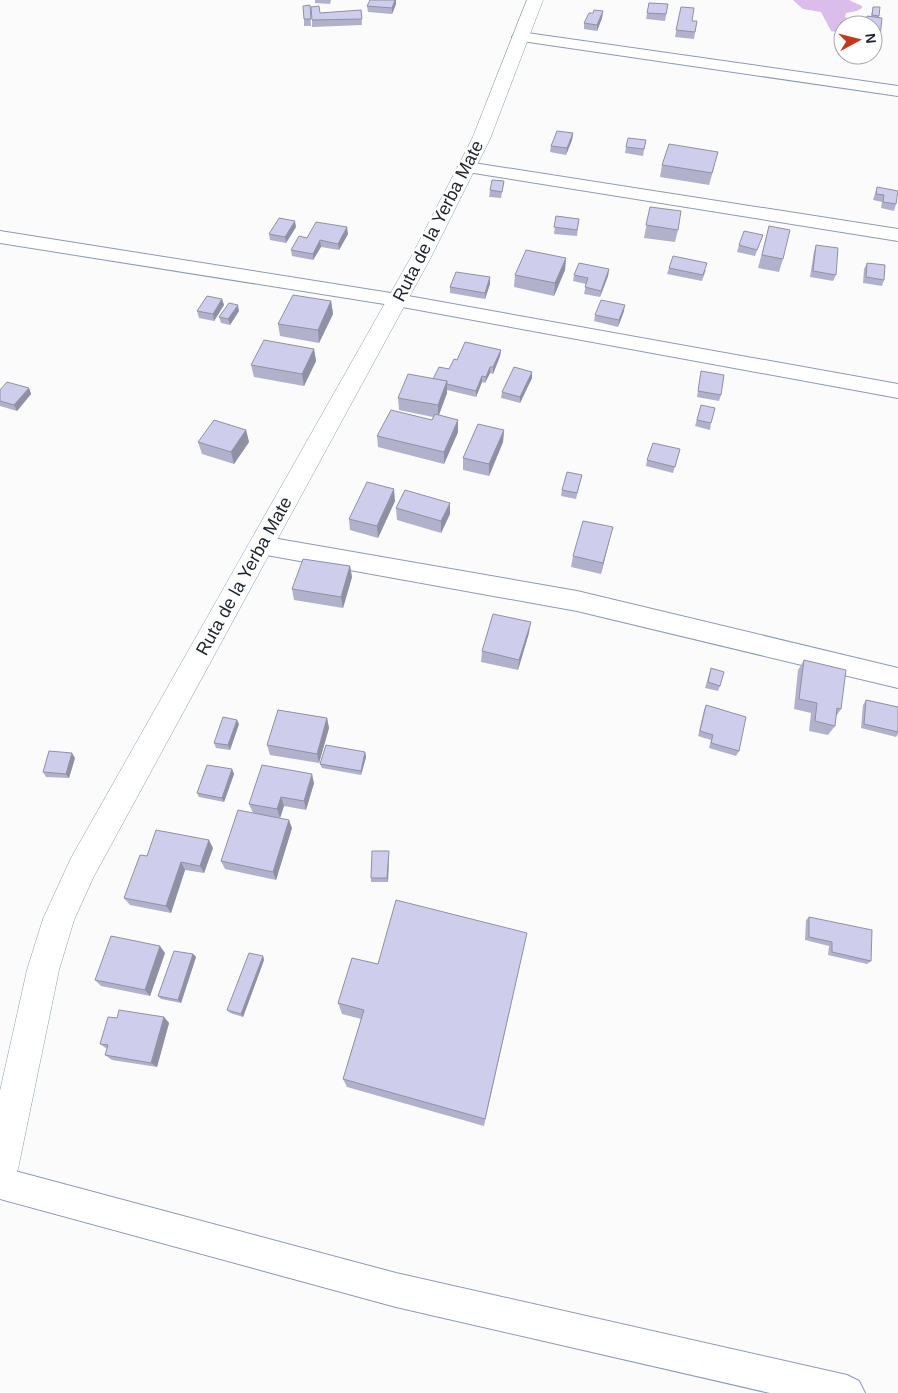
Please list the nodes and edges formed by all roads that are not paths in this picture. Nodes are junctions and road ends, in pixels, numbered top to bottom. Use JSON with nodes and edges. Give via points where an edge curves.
{"nodes":[{"id":1,"x":535,"y":0,"type":"edge"},
{"id":2,"x":520,"y":37,"type":"junction"},
{"id":3,"x":898,"y":91,"type":"edge"},
{"id":4,"x":467,"y":167,"type":"junction"},
{"id":5,"x":898,"y":236,"type":"edge"},
{"id":6,"x":0,"y":237,"type":"edge"},
{"id":7,"x":397,"y":300,"type":"junction"},
{"id":8,"x":898,"y":391,"type":"edge"},
{"id":9,"x":261,"y":545,"type":"junction"},
{"id":10,"x":898,"y":678,"type":"edge"},
{"id":11,"x":0,"y":1169,"type":"edge"},
{"id":12,"x":0,"y":1183,"type":"edge"},
{"id":13,"x":847,"y":1393,"type":"edge"}],
"edges":[{"from":1,"to":2,"type":"main road","name":"Ruta de la Yerba Mate"},
{"from":2,"to":3,"type":"street"},
{"from":2,"to":4,"type":"main road","name":"Ruta de la Yerba Mate"},
{"from":4,"to":5,"type":"street"},
{"from":4,"to":7,"type":"main road","name":"Ruta de la Yerba Mate"},
{"from":6,"to":7,"type":"street"},
{"from":7,"to":8,"type":"street"},
{"from":7,"to":9,"type":"main road","name":"Ruta de la Yerba Mate"},
{"from":9,"to":10,"type":"street","via":[[577,601]]},
{"from":9,"to":11,"type":"main road","name":"Ruta de la Yerba Mate","via":[[82,868],[59,919],[43,970]]},
{"from":12,"to":13,"type":"street","via":[[396,1290]]}]}
